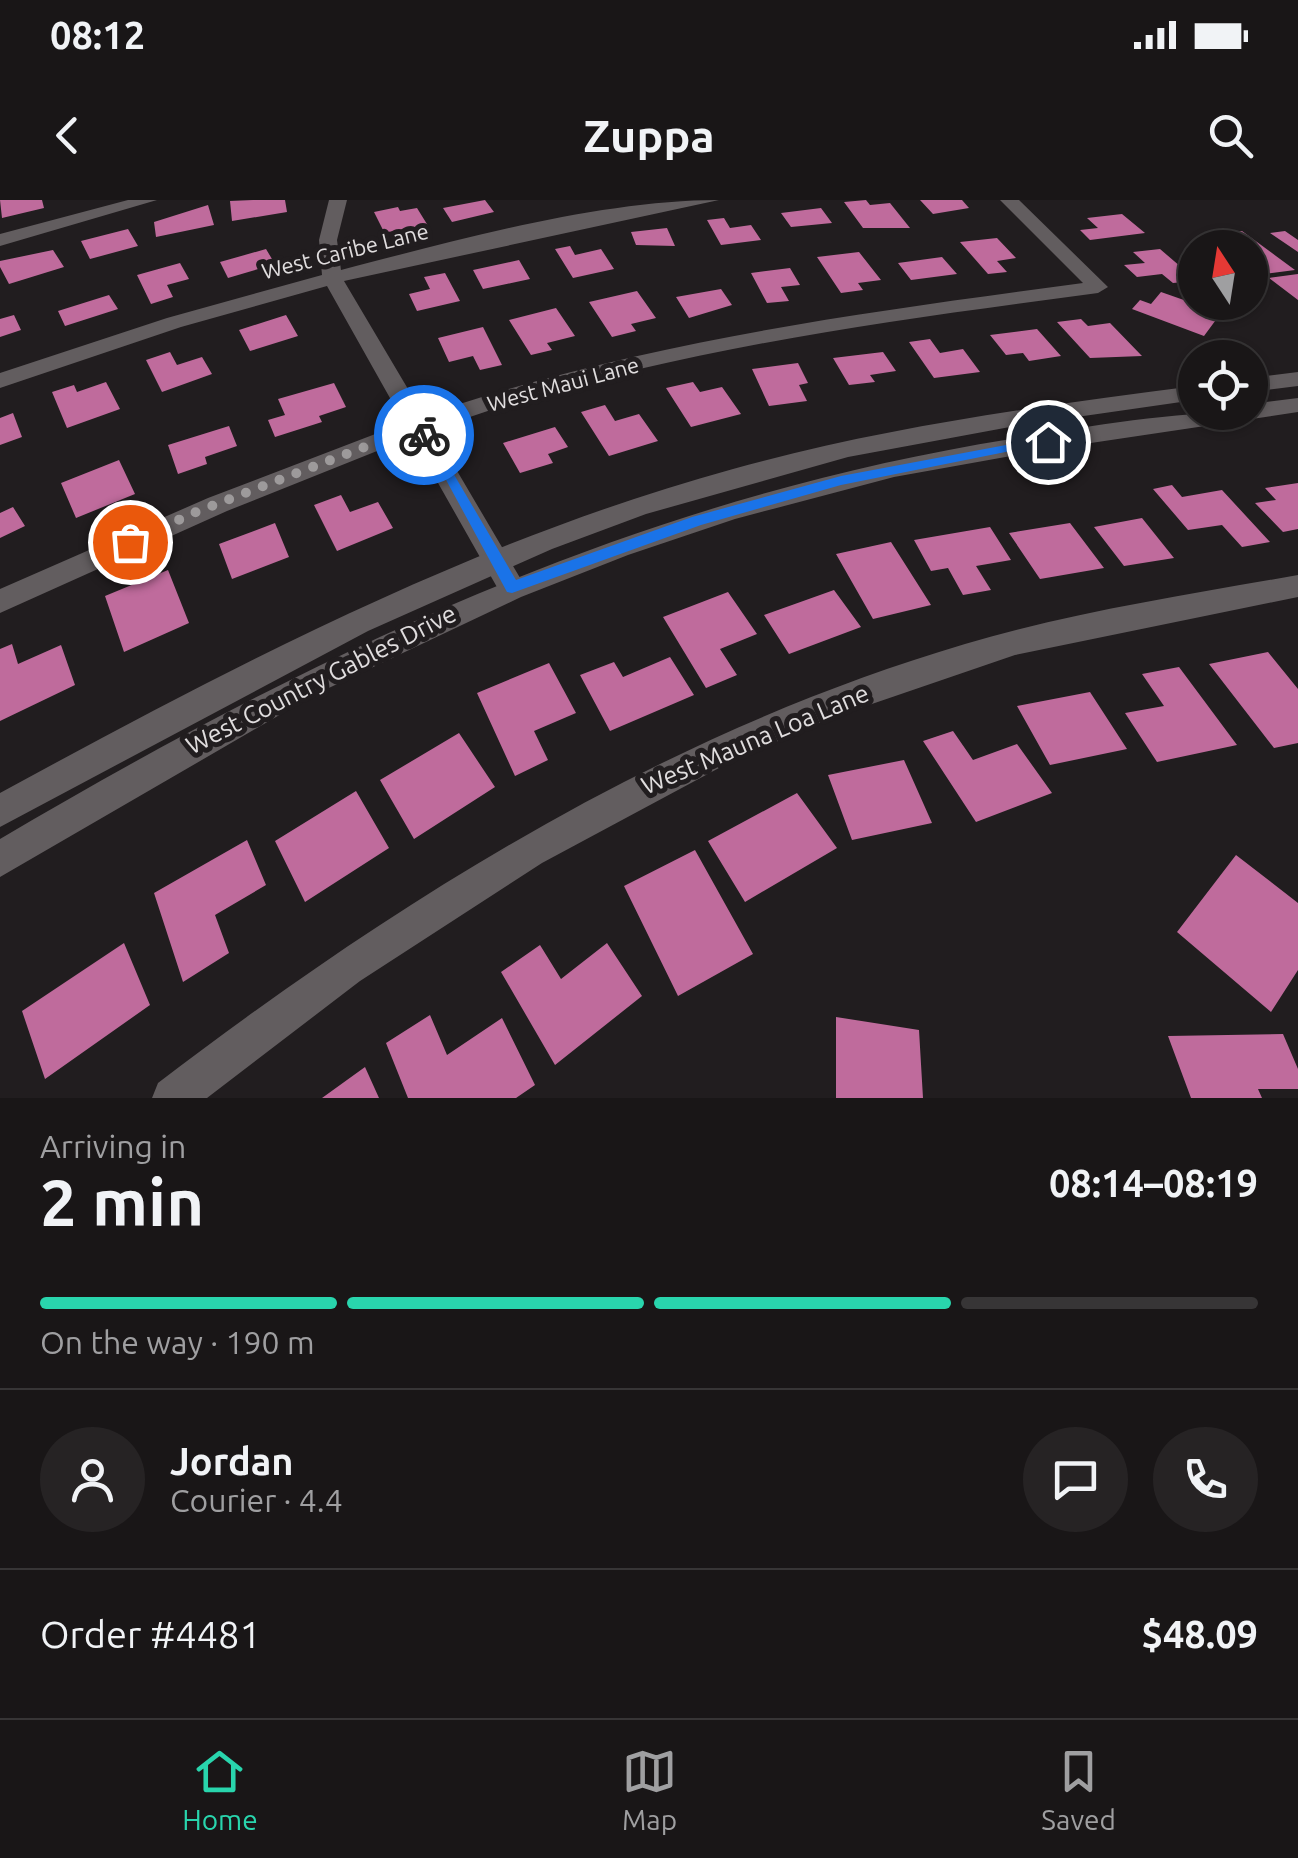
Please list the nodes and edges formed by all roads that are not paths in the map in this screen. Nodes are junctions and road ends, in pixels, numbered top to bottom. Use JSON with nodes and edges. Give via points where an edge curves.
{"nodes":[{"id":1,"x":148,"y":200,"type":"edge"},
{"id":2,"x":338,"y":200,"type":"edge"},
{"id":3,"x":710,"y":200,"type":"edge"},
{"id":4,"x":1009,"y":200,"type":"edge"},
{"id":5,"x":100,"y":206,"type":"edge"},
{"id":6,"x":0,"y":240,"type":"edge"},
{"id":7,"x":332,"y":278,"type":"junction"},
{"id":8,"x":1298,"y":379,"type":"edge"},
{"id":9,"x":0,"y":381,"type":"edge"},
{"id":10,"x":1268,"y":383,"type":"edge"},
{"id":11,"x":1178,"y":395,"type":"edge"},
{"id":12,"x":1298,"y":405,"type":"edge"},
{"id":13,"x":1268,"y":409,"type":"edge"},
{"id":14,"x":1178,"y":422,"type":"edge"},
{"id":15,"x":419,"y":426,"type":"junction"},
{"id":16,"x":504,"y":574,"type":"junction"},
{"id":17,"x":1298,"y":586,"type":"edge"},
{"id":18,"x":0,"y":602,"type":"edge"},
{"id":19,"x":0,"y":811,"type":"edge"},
{"id":20,"x":0,"y":859,"type":"edge"},
{"id":21,"x":173,"y":1098,"type":"edge"}],
"edges":[{"from":1,"to":5,"type":"street"},
{"from":2,"to":7,"type":"street","via":[[328,240]]},
{"from":3,"to":7,"type":"street","name":"West Caribe Lane","via":[[552,226]]},
{"from":4,"to":15,"type":"street","name":"West Maui Lane","via":[[1098,287],[755,336],[592,373]]},
{"from":5,"to":6,"type":"street"},
{"from":7,"to":9,"type":"street","name":"West Caribe Lane"},
{"from":7,"to":15,"type":"street"},
{"from":8,"to":10,"type":"street"},
{"from":11,"to":16,"type":"street","name":"West Country Gables Drive","via":[[966,425],[819,455],[670,496]]},
{"from":12,"to":13,"type":"street","name":"West Country Gables Drive"},
{"from":14,"to":16,"type":"street","name":"West Country Gables Drive","via":[[841,480]]},
{"from":15,"to":16,"type":"street"},
{"from":15,"to":18,"type":"street","name":"West Maui Lane","via":[[196,512]]},
{"from":16,"to":19,"type":"street","name":"West Country Gables Drive","via":[[226,684]]},
{"from":16,"to":20,"type":"street","name":"West Country Gables Drive","via":[[250,710]]},
{"from":17,"to":21,"type":"street","name":"West Mauna Loa Lane","via":[[1030,639],[925,669],[674,769],[397,933]]}]}
